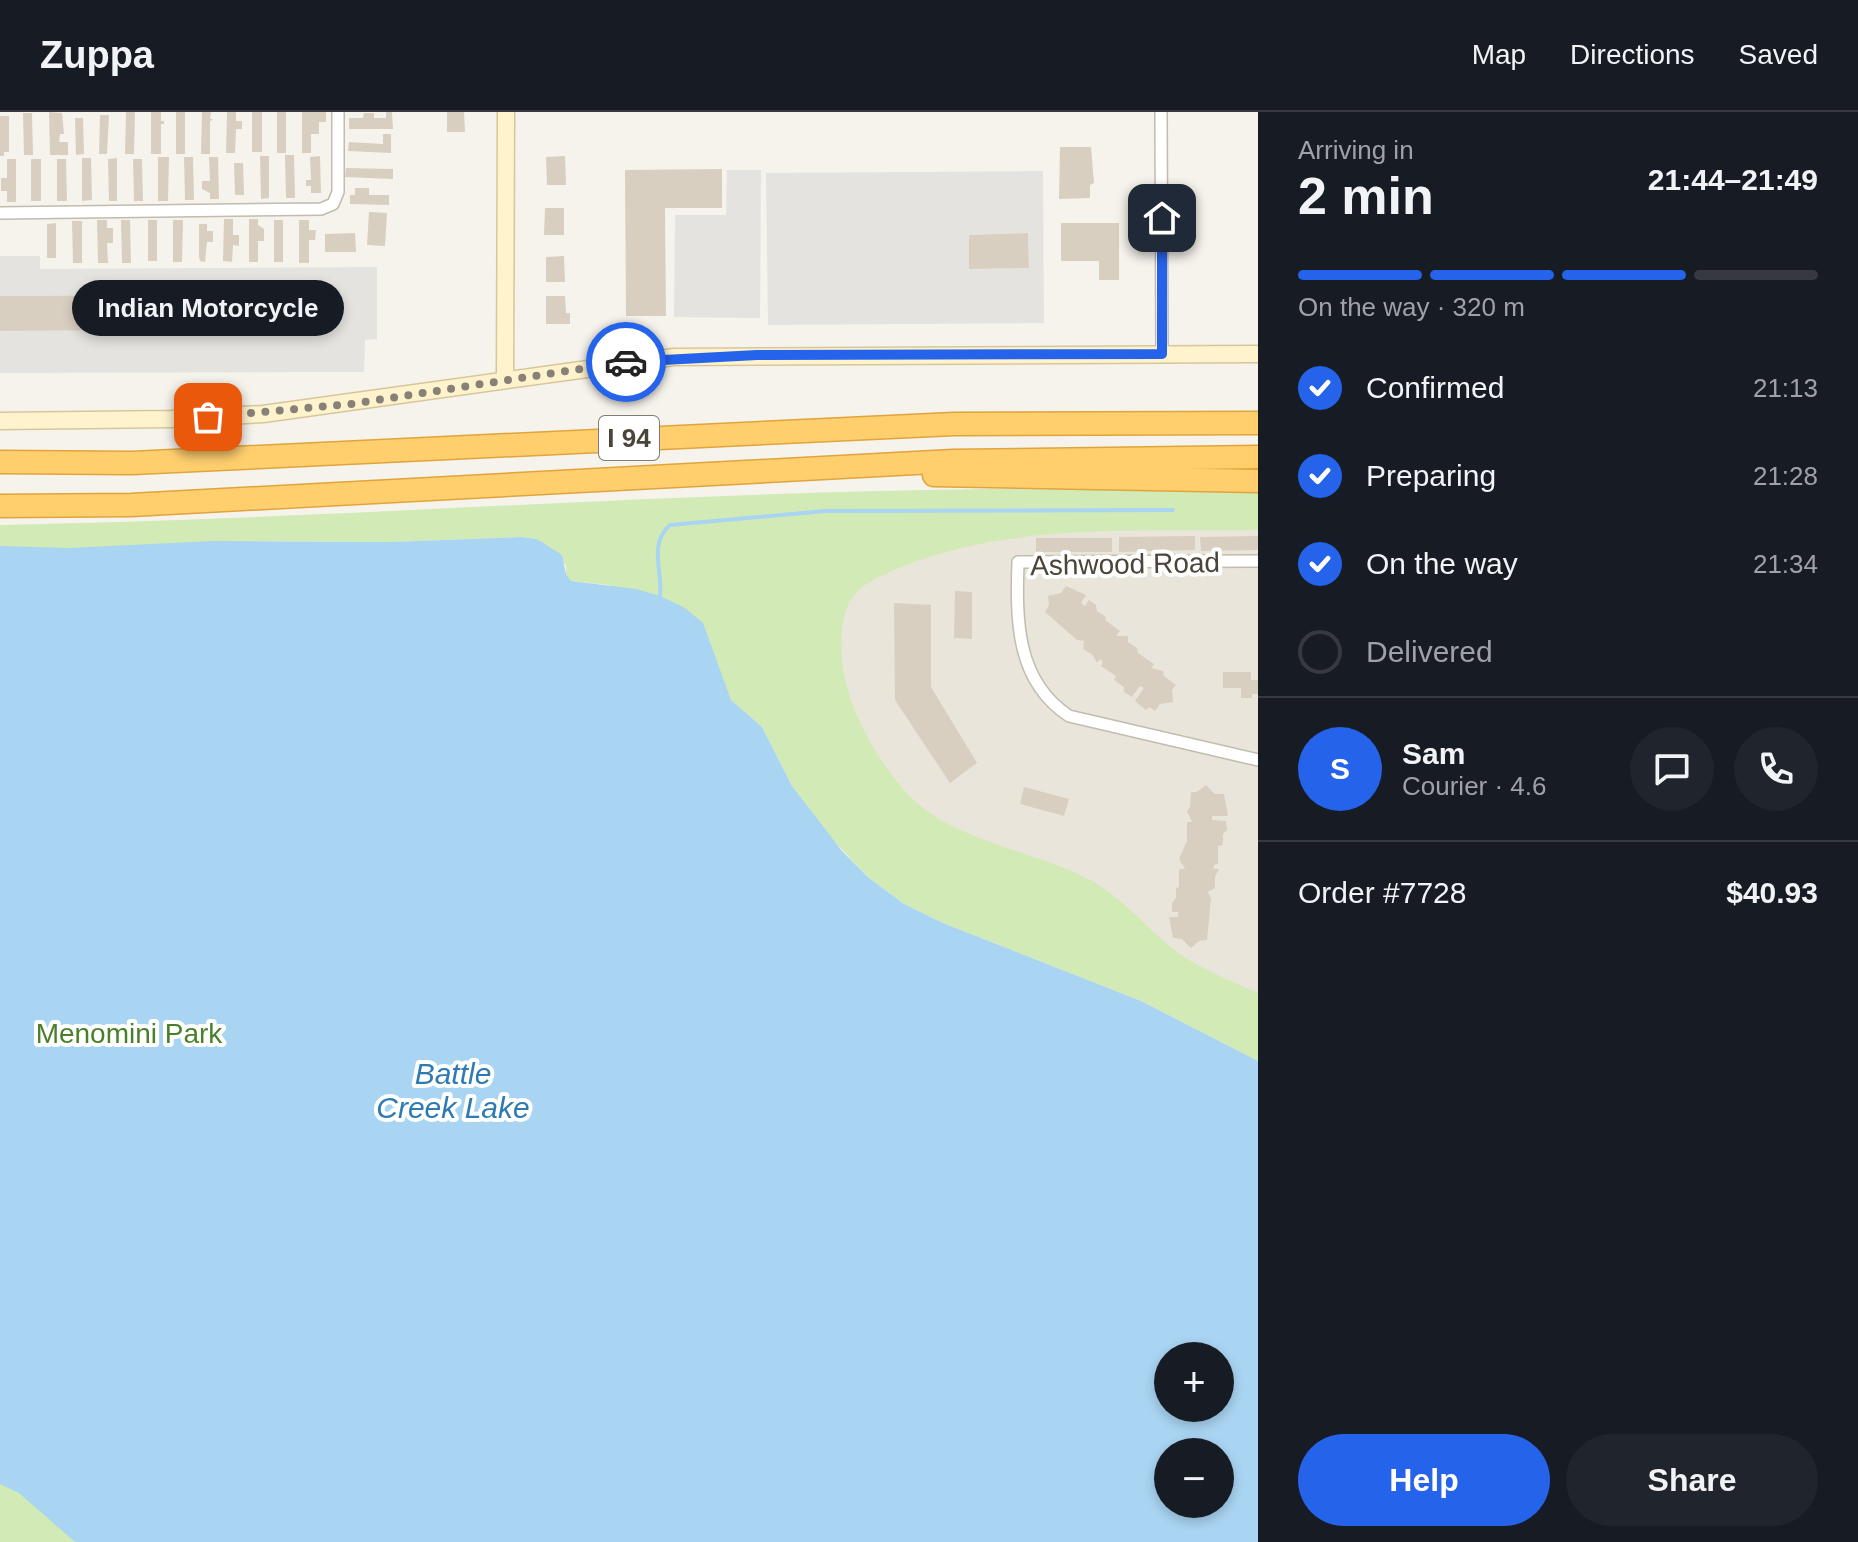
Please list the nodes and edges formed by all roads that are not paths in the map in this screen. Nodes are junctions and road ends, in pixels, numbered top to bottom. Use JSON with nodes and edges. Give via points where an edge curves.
{"nodes":[{"id":1,"x":338,"y":112,"type":"edge"},
{"id":2,"x":506,"y":112,"type":"edge"},
{"id":3,"x":1161,"y":112,"type":"edge"},
{"id":4,"x":0,"y":213,"type":"edge"},
{"id":5,"x":1162,"y":354,"type":"junction"},
{"id":6,"x":1258,"y":354,"type":"edge"},
{"id":7,"x":505,"y":379,"type":"junction"},
{"id":8,"x":0,"y":421,"type":"edge"},
{"id":9,"x":1258,"y":423,"type":"edge"},
{"id":10,"x":1258,"y":457,"type":"edge"},
{"id":11,"x":0,"y":462,"type":"edge"},
{"id":12,"x":773,"y":471,"type":"junction"},
{"id":13,"x":1258,"y":481,"type":"edge"},
{"id":14,"x":0,"y":506,"type":"edge"},
{"id":15,"x":1258,"y":561,"type":"edge"},
{"id":16,"x":1258,"y":760,"type":"edge"}],
"edges":[{"from":1,"to":4,"type":"street","via":[[338,192],[333,204],[321,209]]},
{"from":2,"to":7,"type":"street"},
{"from":3,"to":5,"type":"street"},
{"from":5,"to":6,"type":"street"},
{"from":5,"to":7,"type":"street","via":[[693,357]]},
{"from":7,"to":8,"type":"street","via":[[263,414]]},
{"from":9,"to":11,"type":"highway","number":"I 94","via":[[954,424],[132,463]]},
{"from":10,"to":12,"type":"highway","number":"I 94","via":[[953,461]]},
{"from":12,"to":13,"type":"highway"},
{"from":12,"to":14,"type":"highway","number":"I 94","via":[[131,505]]},
{"from":15,"to":16,"type":"street","name":"Ashwood Road","via":[[1018,562],[1017,621],[1026,665],[1041,691],[1069,716]]}]}
